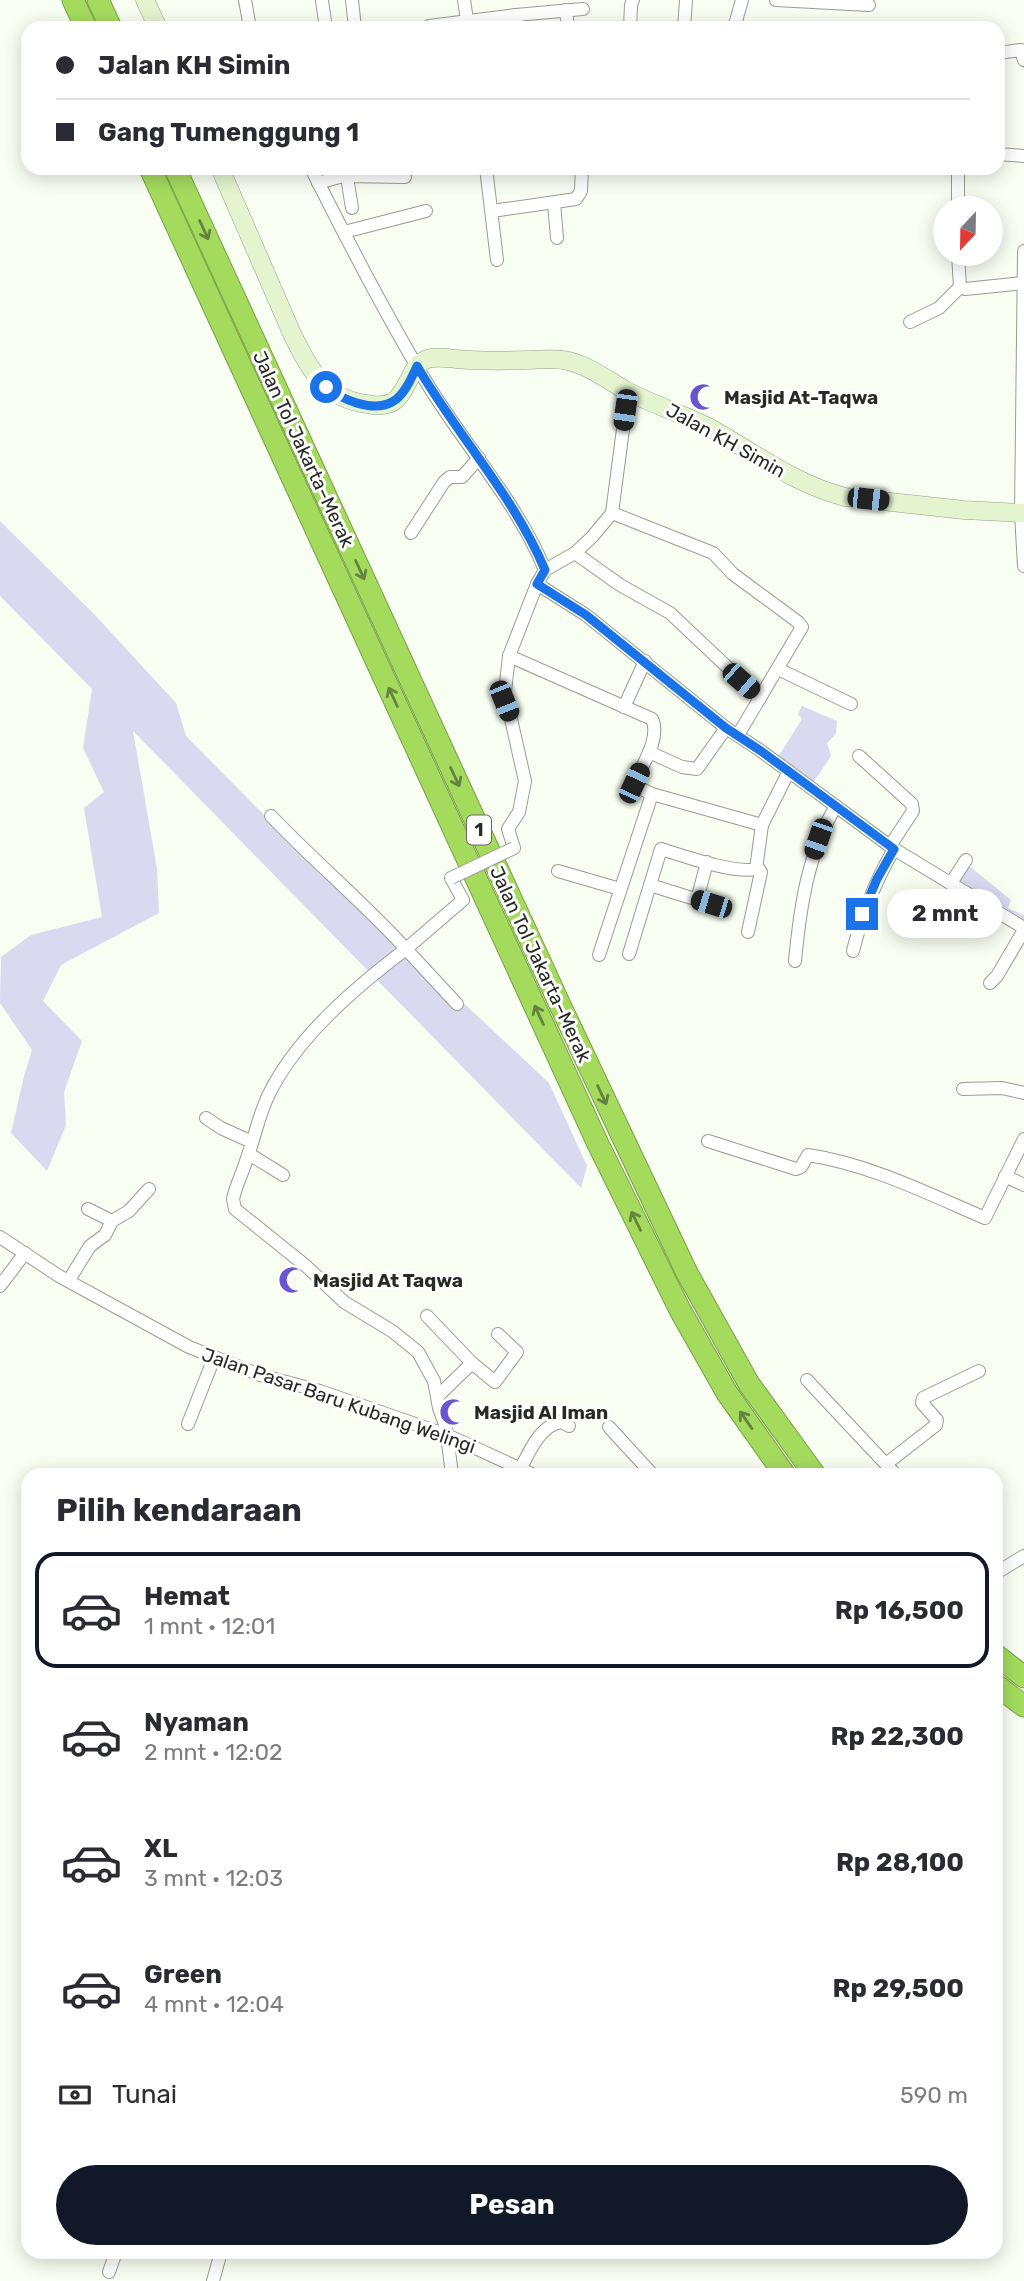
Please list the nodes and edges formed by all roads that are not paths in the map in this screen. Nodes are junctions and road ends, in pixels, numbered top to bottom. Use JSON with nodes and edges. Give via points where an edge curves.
{"nodes":[{"id":1,"x":73,"y":0,"type":"edge"},
{"id":2,"x":99,"y":0,"type":"edge"},
{"id":3,"x":145,"y":0,"type":"edge"},
{"id":4,"x":246,"y":0,"type":"edge"},
{"id":5,"x":352,"y":0,"type":"edge"},
{"id":6,"x":464,"y":0,"type":"edge"},
{"id":7,"x":633,"y":0,"type":"edge"},
{"id":8,"x":686,"y":0,"type":"edge"},
{"id":9,"x":742,"y":0,"type":"edge"},
{"id":10,"x":776,"y":0,"type":"edge"},
{"id":11,"x":322,"y":1,"type":"edge"},
{"id":12,"x":798,"y":1,"type":"edge"},
{"id":13,"x":850,"y":2,"type":"edge"},
{"id":14,"x":869,"y":5,"type":"dead end"},
{"id":15,"x":583,"y":9,"type":"dead end"},
{"id":16,"x":566,"y":10,"type":"junction"},
{"id":17,"x":83,"y":21,"type":"edge"},
{"id":18,"x":108,"y":21,"type":"edge"},
{"id":19,"x":155,"y":21,"type":"edge"},
{"id":20,"x":249,"y":21,"type":"edge"},
{"id":21,"x":325,"y":21,"type":"edge"},
{"id":22,"x":354,"y":21,"type":"edge"},
{"id":23,"x":467,"y":21,"type":"edge"},
{"id":24,"x":516,"y":21,"type":"edge"},
{"id":25,"x":567,"y":21,"type":"edge"},
{"id":26,"x":630,"y":21,"type":"edge"},
{"id":27,"x":684,"y":21,"type":"edge"},
{"id":28,"x":736,"y":21,"type":"edge"},
{"id":29,"x":1023,"y":52,"type":"edge"},
{"id":30,"x":1005,"y":53,"type":"edge"},
{"id":31,"x":1005,"y":155,"type":"edge"},
{"id":32,"x":1024,"y":156,"type":"edge"},
{"id":33,"x":153,"y":175,"type":"edge"},
{"id":34,"x":179,"y":175,"type":"edge"},
{"id":35,"x":223,"y":175,"type":"edge"},
{"id":36,"x":314,"y":175,"type":"edge"},
{"id":37,"x":338,"y":175,"type":"edge"},
{"id":38,"x":346,"y":175,"type":"edge"},
{"id":39,"x":381,"y":175,"type":"edge"},
{"id":40,"x":487,"y":175,"type":"edge"},
{"id":41,"x":582,"y":175,"type":"edge"},
{"id":42,"x":958,"y":175,"type":"edge"},
{"id":43,"x":405,"y":177,"type":"dead end"},
{"id":44,"x":318,"y":183,"type":"junction"},
{"id":45,"x":958,"y":196,"type":"edge"},
{"id":46,"x":554,"y":203,"type":"junction"},
{"id":47,"x":352,"y":208,"type":"dead end"},
{"id":48,"x":426,"y":211,"type":"dead end"},
{"id":49,"x":492,"y":211,"type":"junction"},
{"id":50,"x":344,"y":232,"type":"junction"},
{"id":51,"x":557,"y":238,"type":"dead end"},
{"id":52,"x":1024,"y":251,"type":"edge"},
{"id":53,"x":497,"y":260,"type":"dead end"},
{"id":54,"x":959,"y":266,"type":"edge"},
{"id":55,"x":1023,"y":284,"type":"edge"},
{"id":56,"x":960,"y":287,"type":"junction"},
{"id":57,"x":910,"y":322,"type":"dead end"},
{"id":58,"x":417,"y":366,"type":"junction"},
{"id":59,"x":628,"y":391,"type":"junction"},
{"id":60,"x":1023,"y":433,"type":"edge"},
{"id":61,"x":479,"y":458,"type":"junction"},
{"id":62,"x":612,"y":513,"type":"junction"},
{"id":63,"x":1022,"y":513,"type":"edge"},
{"id":64,"x":411,"y":533,"type":"dead end"},
{"id":65,"x":575,"y":553,"type":"junction"},
{"id":66,"x":1024,"y":566,"type":"edge"},
{"id":67,"x":545,"y":570,"type":"junction"},
{"id":68,"x":537,"y":584,"type":"junction"},
{"id":69,"x":509,"y":656,"type":"junction"},
{"id":70,"x":645,"y":661,"type":"junction"},
{"id":71,"x":778,"y":668,"type":"junction"},
{"id":72,"x":760,"y":698,"type":"junction"},
{"id":73,"x":851,"y":704,"type":"dead end"},
{"id":74,"x":624,"y":707,"type":"junction"},
{"id":75,"x":732,"y":732,"type":"junction"},
{"id":76,"x":649,"y":752,"type":"junction"},
{"id":77,"x":859,"y":756,"type":"dead end"},
{"id":78,"x":789,"y":771,"type":"junction"},
{"id":79,"x":652,"y":793,"type":"junction"},
{"id":80,"x":836,"y":806,"type":"junction"},
{"id":81,"x":271,"y":817,"type":"dead end"},
{"id":82,"x":762,"y":825,"type":"junction"},
{"id":83,"x":892,"y":847,"type":"junction"},
{"id":84,"x":966,"y":860,"type":"dead end"},
{"id":85,"x":707,"y":863,"type":"junction"},
{"id":86,"x":757,"y":866,"type":"junction"},
{"id":87,"x":558,"y":871,"type":"dead end"},
{"id":88,"x":951,"y":883,"type":"junction"},
{"id":89,"x":650,"y":885,"type":"junction"},
{"id":90,"x":620,"y":890,"type":"junction"},
{"id":91,"x":697,"y":900,"type":"junction"},
{"id":92,"x":711,"y":904,"type":"dead end"},
{"id":93,"x":1024,"y":929,"type":"edge"},
{"id":94,"x":748,"y":932,"type":"dead end"},
{"id":95,"x":406,"y":949,"type":"junction"},
{"id":96,"x":853,"y":951,"type":"dead end"},
{"id":97,"x":629,"y":954,"type":"dead end"},
{"id":98,"x":599,"y":955,"type":"dead end"},
{"id":99,"x":795,"y":961,"type":"dead end"},
{"id":100,"x":990,"y":983,"type":"dead end"},
{"id":101,"x":457,"y":1004,"type":"dead end"},
{"id":102,"x":963,"y":1089,"type":"dead end"},
{"id":103,"x":1024,"y":1093,"type":"edge"},
{"id":104,"x":206,"y":1118,"type":"dead end"},
{"id":105,"x":1024,"y":1139,"type":"edge"},
{"id":106,"x":708,"y":1140,"type":"dead end"},
{"id":107,"x":250,"y":1148,"type":"junction"},
{"id":108,"x":283,"y":1175,"type":"dead end"},
{"id":109,"x":1005,"y":1177,"type":"junction"},
{"id":110,"x":1024,"y":1185,"type":"edge"},
{"id":111,"x":149,"y":1189,"type":"dead end"},
{"id":112,"x":88,"y":1209,"type":"dead end"},
{"id":113,"x":112,"y":1221,"type":"junction"},
{"id":114,"x":0,"y":1237,"type":"edge"},
{"id":115,"x":25,"y":1253,"type":"junction"},
{"id":116,"x":69,"y":1280,"type":"junction"},
{"id":117,"x":0,"y":1286,"type":"edge"},
{"id":118,"x":427,"y":1316,"type":"dead end"},
{"id":119,"x":498,"y":1334,"type":"dead end"},
{"id":120,"x":214,"y":1358,"type":"junction"},
{"id":121,"x":472,"y":1363,"type":"junction"},
{"id":122,"x":979,"y":1371,"type":"dead end"},
{"id":123,"x":807,"y":1380,"type":"dead end"},
{"id":124,"x":438,"y":1396,"type":"junction"},
{"id":125,"x":188,"y":1424,"type":"dead end"},
{"id":126,"x":569,"y":1426,"type":"dead end"},
{"id":127,"x":609,"y":1427,"type":"dead end"},
{"id":128,"x":447,"y":1435,"type":"junction"},
{"id":129,"x":886,"y":1464,"type":"junction"},
{"id":130,"x":451,"y":1468,"type":"edge"},
{"id":131,"x":522,"y":1468,"type":"joint"},
{"id":132,"x":647,"y":1468,"type":"edge"},
{"id":133,"x":780,"y":1468,"type":"edge"},
{"id":134,"x":810,"y":1468,"type":"edge"},
{"id":135,"x":890,"y":1468,"type":"edge"},
{"id":136,"x":1024,"y":1556,"type":"edge"},
{"id":137,"x":1003,"y":1569,"type":"edge"},
{"id":138,"x":1003,"y":1660,"type":"edge"},
{"id":139,"x":1024,"y":1677,"type":"edge"},
{"id":140,"x":1003,"y":1690,"type":"edge"},
{"id":141,"x":1024,"y":1706,"type":"edge"},
{"id":142,"x":113,"y":2259,"type":"edge"},
{"id":143,"x":219,"y":2259,"type":"edge"},
{"id":144,"x":108,"y":2272,"type":"dead end"},
{"id":145,"x":213,"y":2281,"type":"edge"}],
"edges":[{"from":1,"to":17,"type":"highway"},
{"from":2,"to":18,"type":"highway"},
{"from":3,"to":19,"type":"street"},
{"from":4,"to":20,"type":"street"},
{"from":5,"to":22,"type":"street"},
{"from":6,"to":23,"type":"street"},
{"from":7,"to":26,"type":"street"},
{"from":8,"to":27,"type":"street"},
{"from":9,"to":28,"type":"street"},
{"from":10,"to":12,"type":"street"},
{"from":11,"to":21,"type":"street"},
{"from":12,"to":13,"type":"street"},
{"from":13,"to":14,"type":"street"},
{"from":15,"to":16,"type":"street"},
{"from":16,"to":24,"type":"street"},
{"from":16,"to":25,"type":"street"},
{"from":29,"to":30,"type":"street"},
{"from":31,"to":32,"type":"street"},
{"from":133,"to":33,"type":"highway","name":"Jalan Tol Jakarta–Merak","number":"1","one_way":true,"via":[[720,1382],[598,1144]]},
{"from":34,"to":134,"type":"highway","name":"Jalan Tol Jakarta–Merak","number":"1","one_way":true,"via":[[687,1273],[749,1384]]},
{"from":35,"to":58,"type":"street","via":[[293,336],[326,387],[337,396],[378,406],[393,402]]},
{"from":36,"to":44,"type":"street"},
{"from":37,"to":44,"type":"street"},
{"from":38,"to":47,"type":"street"},
{"from":39,"to":43,"type":"street"},
{"from":40,"to":49,"type":"street"},
{"from":41,"to":46,"type":"street","via":[[576,199]]},
{"from":42,"to":45,"type":"street"},
{"from":44,"to":50,"type":"street"},
{"from":46,"to":49,"type":"street"},
{"from":46,"to":51,"type":"street"},
{"from":48,"to":50,"type":"street"},
{"from":49,"to":53,"type":"street"},
{"from":50,"to":58,"type":"street"},
{"from":52,"to":55,"type":"street"},
{"from":54,"to":56,"type":"street"},
{"from":55,"to":56,"type":"street"},
{"from":55,"to":60,"type":"street"},
{"from":56,"to":57,"type":"street","via":[[939,308]]},
{"from":58,"to":59,"type":"street","name":"Jalan KH Simin","via":[[434,358],[563,360]]},
{"from":58,"to":61,"type":"street"},
{"from":59,"to":62,"type":"street"},
{"from":59,"to":63,"type":"street","name":"Jalan KH Simin","via":[[713,430],[788,475],[827,492]]},
{"from":60,"to":63,"type":"street"},
{"from":61,"to":64,"type":"street","via":[[462,477],[444,481]]},
{"from":61,"to":67,"type":"street"},
{"from":62,"to":65,"type":"street"},
{"from":62,"to":71,"type":"street","via":[[713,553],[733,574],[797,622],[802,627]]},
{"from":63,"to":66,"type":"street"},
{"from":65,"to":67,"type":"street"},
{"from":65,"to":72,"type":"street","via":[[670,614]]},
{"from":67,"to":68,"type":"street"},
{"from":68,"to":69,"type":"street"},
{"from":68,"to":70,"type":"street"},
{"from":69,"to":74,"type":"street"},
{"from":69,"to":95,"type":"street","bridge":true,"via":[[504,701],[525,780],[519,812],[508,829],[514,848],[451,878],[463,900]]},
{"from":70,"to":74,"type":"street"},
{"from":70,"to":75,"type":"street"},
{"from":71,"to":72,"type":"street"},
{"from":71,"to":73,"type":"street"},
{"from":72,"to":75,"type":"street"},
{"from":74,"to":76,"type":"street","via":[[652,719],[655,731]]},
{"from":75,"to":76,"type":"street","via":[[697,769]]},
{"from":75,"to":78,"type":"street"},
{"from":76,"to":79,"type":"street","via":[[634,783]]},
{"from":77,"to":83,"type":"street","via":[[912,804],[913,811]]},
{"from":78,"to":80,"type":"street"},
{"from":78,"to":82,"type":"street"},
{"from":79,"to":82,"type":"street"},
{"from":79,"to":90,"type":"street"},
{"from":80,"to":83,"type":"street"},
{"from":80,"to":99,"type":"street","via":[[812,857]]},
{"from":81,"to":95,"type":"street"},
{"from":82,"to":86,"type":"street"},
{"from":83,"to":88,"type":"street"},
{"from":83,"to":96,"type":"street","via":[[862,914]]},
{"from":84,"to":88,"type":"street"},
{"from":85,"to":86,"type":"street","via":[[753,870]]},
{"from":85,"to":89,"type":"street","via":[[661,849]]},
{"from":85,"to":91,"type":"street"},
{"from":86,"to":94,"type":"street","via":[[761,872]]},
{"from":87,"to":90,"type":"street"},
{"from":88,"to":93,"type":"street"},
{"from":89,"to":91,"type":"street"},
{"from":89,"to":97,"type":"street"},
{"from":90,"to":98,"type":"street"},
{"from":91,"to":92,"type":"street"},
{"from":93,"to":100,"type":"street"},
{"from":95,"to":101,"type":"street"},
{"from":95,"to":107,"type":"street","via":[[356,991],[280,1073]]},
{"from":102,"to":103,"type":"street","via":[[1002,1088]]},
{"from":104,"to":107,"type":"street"},
{"from":105,"to":109,"type":"street"},
{"from":106,"to":109,"type":"street","via":[[796,1169],[808,1155],[848,1165],[889,1177],[985,1218]]},
{"from":107,"to":108,"type":"street"},
{"from":107,"to":124,"type":"street","via":[[234,1193],[235,1209],[344,1302],[418,1352]]},
{"from":109,"to":110,"type":"street"},
{"from":111,"to":113,"type":"street","via":[[129,1211]]},
{"from":112,"to":113,"type":"street"},
{"from":113,"to":116,"type":"street"},
{"from":114,"to":115,"type":"street","name":"Jalan Pasar Baru Kubang Welingi"},
{"from":115,"to":116,"type":"street","name":"Jalan Pasar Baru Kubang Welingi"},
{"from":115,"to":117,"type":"street"},
{"from":116,"to":120,"type":"street","name":"Jalan Pasar Baru Kubang Welingi"},
{"from":118,"to":121,"type":"street"},
{"from":119,"to":121,"type":"street","via":[[517,1352],[495,1382]]},
{"from":120,"to":125,"type":"street"},
{"from":120,"to":128,"type":"street","name":"Jalan Pasar Baru Kubang Welingi"},
{"from":121,"to":124,"type":"street"},
{"from":122,"to":129,"type":"street","via":[[923,1398],[936,1425]]},
{"from":123,"to":129,"type":"street"},
{"from":124,"to":128,"type":"street"},
{"from":126,"to":131,"type":"street","via":[[562,1422],[550,1425]]},
{"from":127,"to":132,"type":"street"},
{"from":128,"to":130,"type":"street"},
{"from":128,"to":131,"type":"street","name":"Jalan Pasar Baru Kubang Welingi"},
{"from":129,"to":135,"type":"street"},
{"from":136,"to":137,"type":"street"},
{"from":138,"to":139,"type":"highway"},
{"from":140,"to":141,"type":"highway"},
{"from":142,"to":144,"type":"street"},
{"from":143,"to":145,"type":"street"}]}
